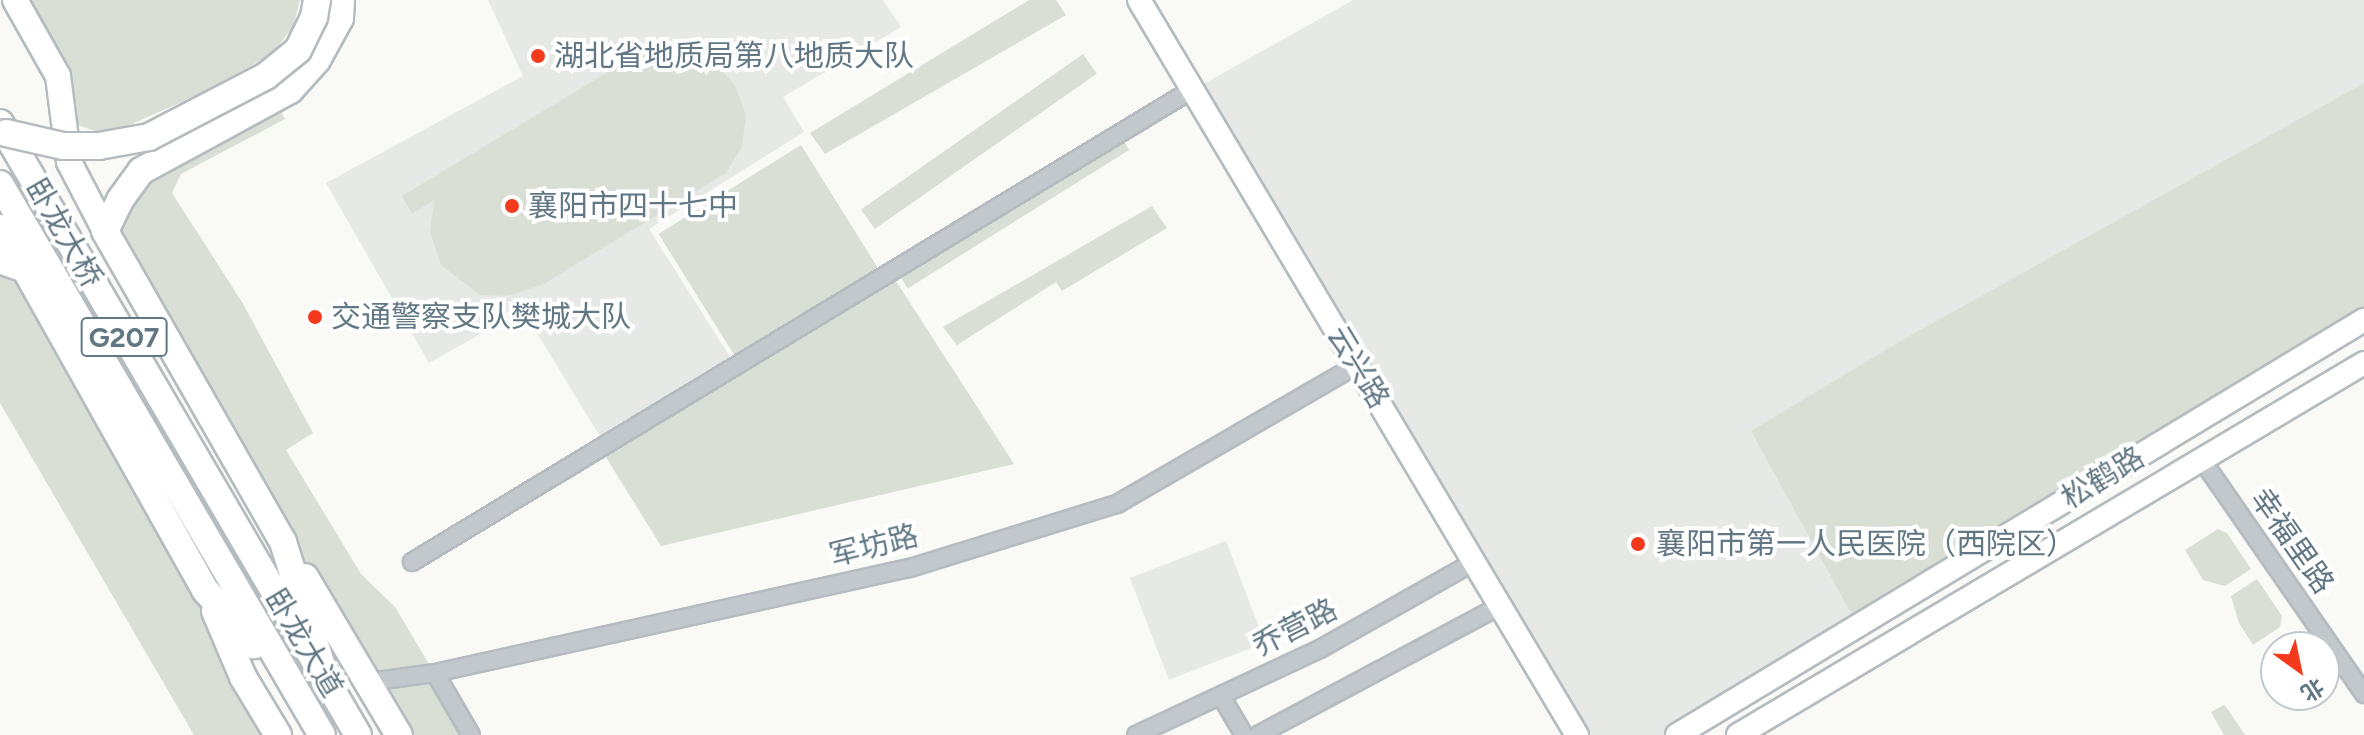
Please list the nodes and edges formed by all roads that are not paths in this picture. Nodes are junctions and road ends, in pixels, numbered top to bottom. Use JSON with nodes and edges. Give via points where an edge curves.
{"nodes":[{"id":1,"x":15,"y":0,"type":"edge"},
{"id":2,"x":317,"y":0,"type":"edge"},
{"id":3,"x":341,"y":0,"type":"edge"},
{"id":4,"x":1139,"y":0,"type":"edge"},
{"id":5,"x":1193,"y":89,"type":"junction"},
{"id":6,"x":3,"y":128,"type":"edge"},
{"id":7,"x":0,"y":184,"type":"edge"},
{"id":8,"x":0,"y":227,"type":"edge"},
{"id":9,"x":105,"y":231,"type":"junction"},
{"id":10,"x":12,"y":265,"type":"edge"},
{"id":11,"x":2364,"y":320,"type":"edge"},
{"id":12,"x":2364,"y":363,"type":"edge"},
{"id":13,"x":1357,"y":365,"type":"junction"},
{"id":14,"x":2202,"y":460,"type":"junction"},
{"id":15,"x":283,"y":542,"type":"junction"},
{"id":16,"x":249,"y":552,"type":"joint"},
{"id":17,"x":412,"y":562,"type":"dead end"},
{"id":18,"x":1474,"y":562,"type":"junction"},
{"id":19,"x":221,"y":566,"type":"joint"},
{"id":20,"x":205,"y":590,"type":"junction"},
{"id":21,"x":1500,"y":606,"type":"junction"},
{"id":22,"x":435,"y":673,"type":"junction"},
{"id":23,"x":326,"y":679,"type":"junction"},
{"id":24,"x":369,"y":682,"type":"junction"},
{"id":25,"x":2364,"y":694,"type":"edge"},
{"id":26,"x":299,"y":696,"type":"junction"},
{"id":27,"x":1221,"y":696,"type":"junction"},
{"id":28,"x":1577,"y":734,"type":"edge"},
{"id":29,"x":278,"y":735,"type":"edge"},
{"id":30,"x":322,"y":735,"type":"edge"},
{"id":31,"x":358,"y":735,"type":"edge"},
{"id":32,"x":399,"y":735,"type":"edge"},
{"id":33,"x":471,"y":735,"type":"edge"},
{"id":34,"x":1136,"y":735,"type":"edge"},
{"id":35,"x":1244,"y":735,"type":"edge"},
{"id":36,"x":1258,"y":735,"type":"edge"},
{"id":37,"x":1677,"y":735,"type":"edge"},
{"id":38,"x":1738,"y":735,"type":"edge"}],
"edges":[{"from":1,"to":9,"type":"main road","via":[[58,76],[69,162]]},
{"from":2,"to":6,"type":"highway","bridge":true,"via":[[298,50],[266,76],[149,137],[63,146]]},
{"from":3,"to":9,"type":"highway","via":[[340,18],[317,60],[290,90],[141,171]]},
{"from":4,"to":5,"type":"main road","name":"云兴路"},
{"from":5,"to":13,"type":"main road","name":"云兴路"},
{"from":5,"to":17,"type":"street"},
{"from":6,"to":16,"type":"highway","name":"卧龙大桥","number":"G207"},
{"from":7,"to":19,"type":"highway","name":"卧龙大桥","number":"G207"},
{"from":8,"to":10,"type":"main road"},
{"from":9,"to":15,"type":"highway"},
{"from":10,"to":20,"type":"highway"},
{"from":11,"to":37,"type":"main road","name":"松鹤路"},
{"from":12,"to":14,"type":"main road","name":"松鹤路"},
{"from":13,"to":18,"type":"main road","name":"云兴路"},
{"from":13,"to":22,"type":"street","name":"军坊路","via":[[1117,504],[910,568]]},
{"from":14,"to":25,"type":"street","name":"幸福里路"},
{"from":14,"to":38,"type":"main road","name":"松鹤路"},
{"from":15,"to":23,"type":"highway"},
{"from":15,"to":24,"type":"highway"},
{"from":16,"to":23,"type":"highway","name":"卧龙大道","number":"G207"},
{"from":18,"to":21,"type":"main road","name":"云兴路"},
{"from":18,"to":27,"type":"street","name":"乔营路","via":[[1320,649]]},
{"from":19,"to":26,"type":"highway","name":"卧龙大道","number":"G207"},
{"from":20,"to":26,"type":"highway"},
{"from":20,"to":29,"type":"highway","via":[[243,677]]},
{"from":21,"to":28,"type":"main road","name":"云兴路"},
{"from":21,"to":36,"type":"street"},
{"from":22,"to":24,"type":"street","name":"军坊路"},
{"from":22,"to":33,"type":"street"},
{"from":23,"to":31,"type":"highway","name":"卧龙大道","number":"G207"},
{"from":24,"to":32,"type":"highway"},
{"from":26,"to":30,"type":"highway","name":"卧龙大道","number":"G207"},
{"from":27,"to":34,"type":"street","name":"乔营路"},
{"from":27,"to":35,"type":"street"}]}
